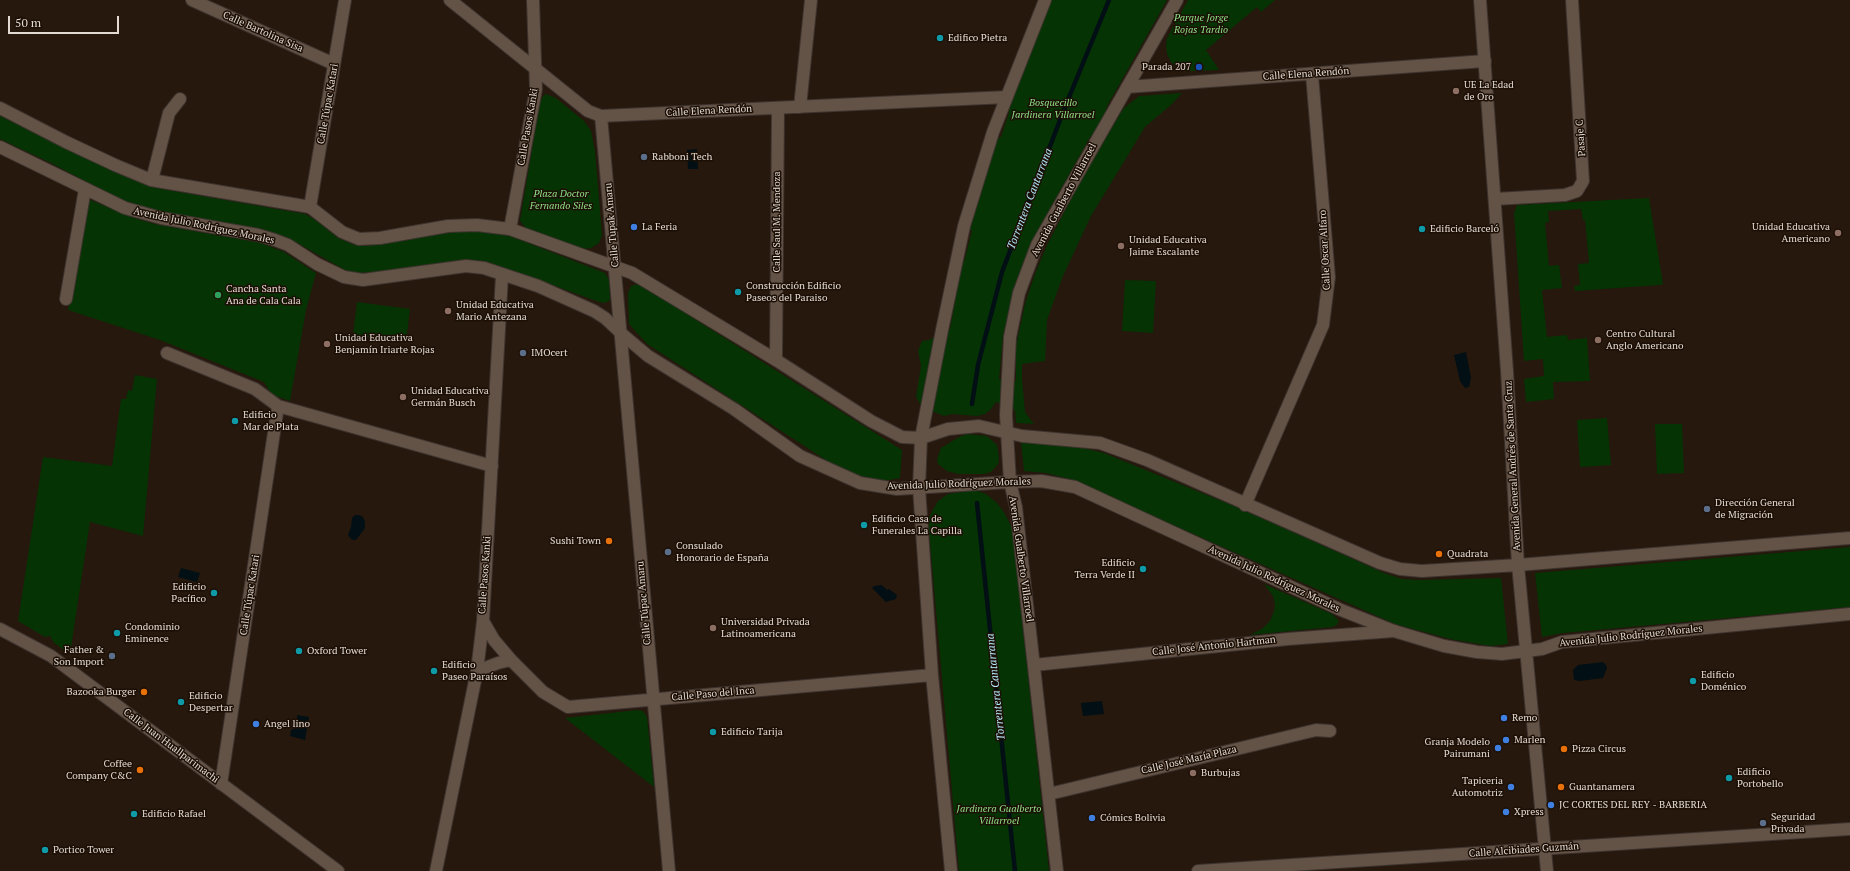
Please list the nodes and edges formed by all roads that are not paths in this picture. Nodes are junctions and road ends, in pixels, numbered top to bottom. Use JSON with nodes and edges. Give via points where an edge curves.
{"nodes":[{"id":1,"x":192,"y":0,"type":"edge"},
{"id":2,"x":345,"y":0,"type":"edge"},
{"id":3,"x":450,"y":0,"type":"edge"},
{"id":4,"x":533,"y":0,"type":"edge"},
{"id":5,"x":811,"y":0,"type":"edge"},
{"id":6,"x":1044,"y":0,"type":"edge"},
{"id":7,"x":1176,"y":0,"type":"edge"},
{"id":8,"x":1480,"y":0,"type":"edge"},
{"id":9,"x":1572,"y":0,"type":"edge"},
{"id":10,"x":1485,"y":61,"type":"junction"},
{"id":11,"x":334,"y":64,"type":"junction"},
{"id":12,"x":535,"y":69,"type":"junction"},
{"id":13,"x":1312,"y":75,"type":"junction"},
{"id":14,"x":1127,"y":87,"type":"junction"},
{"id":15,"x":1007,"y":97,"type":"junction"},
{"id":16,"x":180,"y":99,"type":"dead end"},
{"id":17,"x":800,"y":107,"type":"junction"},
{"id":18,"x":0,"y":108,"type":"edge"},
{"id":19,"x":778,"y":108,"type":"junction"},
{"id":20,"x":602,"y":116,"type":"junction"},
{"id":21,"x":0,"y":147,"type":"edge"},
{"id":22,"x":152,"y":180,"type":"junction"},
{"id":23,"x":85,"y":189,"type":"junction"},
{"id":24,"x":1495,"y":199,"type":"junction"},
{"id":25,"x":310,"y":207,"type":"junction"},
{"id":26,"x":510,"y":229,"type":"junction"},
{"id":27,"x":615,"y":266,"type":"junction"},
{"id":28,"x":502,"y":275,"type":"junction"},
{"id":29,"x":66,"y":299,"type":"dead end"},
{"id":30,"x":622,"y":334,"type":"junction"},
{"id":31,"x":168,"y":353,"type":"dead end"},
{"id":32,"x":776,"y":360,"type":"junction"},
{"id":33,"x":278,"y":406,"type":"junction"},
{"id":34,"x":1006,"y":434,"type":"junction"},
{"id":35,"x":921,"y":438,"type":"junction"},
{"id":36,"x":492,"y":466,"type":"junction"},
{"id":37,"x":1010,"y":482,"type":"junction"},
{"id":38,"x":918,"y":488,"type":"junction"},
{"id":39,"x":1245,"y":505,"type":"junction"},
{"id":40,"x":1850,"y":538,"type":"edge"},
{"id":41,"x":1518,"y":565,"type":"junction"},
{"id":42,"x":1850,"y":614,"type":"edge"},
{"id":43,"x":482,"y":621,"type":"junction"},
{"id":44,"x":0,"y":629,"type":"edge"},
{"id":45,"x":1394,"y":631,"type":"junction"},
{"id":46,"x":1526,"y":652,"type":"junction"},
{"id":47,"x":511,"y":660,"type":"junction"},
{"id":48,"x":1034,"y":665,"type":"junction"},
{"id":49,"x":476,"y":671,"type":"junction"},
{"id":50,"x":932,"y":675,"type":"junction"},
{"id":51,"x":652,"y":700,"type":"junction"},
{"id":52,"x":1330,"y":730,"type":"dead end"},
{"id":53,"x":221,"y":784,"type":"junction"},
{"id":54,"x":1048,"y":794,"type":"junction"},
{"id":55,"x":1850,"y":829,"type":"edge"},
{"id":56,"x":1545,"y":848,"type":"junction"},
{"id":57,"x":338,"y":871,"type":"edge"},
{"id":58,"x":436,"y":871,"type":"edge"},
{"id":59,"x":668,"y":871,"type":"edge"},
{"id":60,"x":951,"y":871,"type":"edge"},
{"id":61,"x":1057,"y":871,"type":"edge"},
{"id":62,"x":1198,"y":871,"type":"edge"},
{"id":63,"x":1547,"y":871,"type":"edge"}],
"edges":[{"from":1,"to":11,"type":"street","name":"Calle Bartolina Sisa"},
{"from":2,"to":11,"type":"street","name":"Calle Túpac Katari"},
{"from":3,"to":12,"type":"street","name":"Calle Elena Rendón"},
{"from":4,"to":12,"type":"street","name":"Calle Pasos Kanki"},
{"from":5,"to":17,"type":"street"},
{"from":6,"to":15,"type":"street"},
{"from":7,"to":14,"type":"street","name":"Avenida Gualberto Villarroel"},
{"from":8,"to":10,"type":"street","name":"Avenida General Andrés de Santa Cruz"},
{"from":9,"to":24,"type":"street","name":"Pasaje C","via":[[1583,181],[1577,191],[1564,194]]},
{"from":10,"to":13,"type":"street","name":"Calle Elena Rendón"},
{"from":10,"to":24,"type":"street","name":"Avenida General Andrés de Santa Cruz"},
{"from":11,"to":25,"type":"street","name":"Calle Túpac Katari"},
{"from":12,"to":20,"type":"street","name":"Calle Elena Rendón","via":[[588,110]]},
{"from":12,"to":26,"type":"street","name":"Calle Pasos Kanki","via":[[536,89]]},
{"from":13,"to":14,"type":"street","name":"Calle Elena Rendón"},
{"from":13,"to":39,"type":"street","name":"Calle Oscar Alfaro","via":[[1329,276],[1326,310],[1323,325]]},
{"from":14,"to":34,"type":"street","name":"Avenida Gualberto Villarroel","via":[[1037,245],[1019,293],[1010,337]]},
{"from":15,"to":17,"type":"street","name":"Calle Elena Rendón"},
{"from":15,"to":35,"type":"street","via":[[993,132],[964,226]]},
{"from":16,"to":22,"type":"street","via":[[169,113]]},
{"from":17,"to":19,"type":"street","name":"Calle Elena Rendón"},
{"from":18,"to":22,"type":"street","via":[[115,166]]},
{"from":19,"to":20,"type":"street","name":"Calle Elena Rendón"},
{"from":19,"to":32,"type":"street","name":"Calle Saul M. Mendoza"},
{"from":20,"to":27,"type":"street","name":"Calle Tupak Amaru"},
{"from":21,"to":23,"type":"street","name":"Avenida Julio Rodríguez Morales"},
{"from":22,"to":25,"type":"street"},
{"from":23,"to":28,"type":"street","name":"Avenida Julio Rodríguez Morales","via":[[139,213],[275,240],[344,277],[362,280],[466,266],[484,268]]},
{"from":23,"to":29,"type":"street"},
{"from":24,"to":41,"type":"street","name":"Avenida General Andrés de Santa Cruz"},
{"from":25,"to":26,"type":"street","via":[[342,232],[359,239],[380,238],[448,226],[477,225]]},
{"from":26,"to":27,"type":"street"},
{"from":27,"to":30,"type":"street","name":"Calle Tupak Amaru"},
{"from":27,"to":32,"type":"street","via":[[651,282]]},
{"from":28,"to":30,"type":"street","name":"Avenida Julio Rodríguez Morales","via":[[538,286],[594,311]]},
{"from":28,"to":36,"type":"street","name":"Calle Pasos Kanki"},
{"from":30,"to":38,"type":"street","name":"Avenida Julio Rodríguez Morales","via":[[648,356],[734,409],[800,456],[860,483],[888,488]]},
{"from":30,"to":51,"type":"street","name":"Calle Túpac Amaru"},
{"from":31,"to":33,"type":"street","via":[[255,389]]},
{"from":32,"to":35,"type":"street","via":[[871,421],[902,436]]},
{"from":33,"to":36,"type":"street"},
{"from":33,"to":53,"type":"street","name":"Calle Túpac Katari"},
{"from":34,"to":35,"type":"street","via":[[979,426],[967,426]]},
{"from":34,"to":37,"type":"street","name":"Avenida Gualberto Villarroel"},
{"from":34,"to":39,"type":"street","via":[[1100,443],[1147,460]]},
{"from":35,"to":38,"type":"street"},
{"from":36,"to":43,"type":"street","name":"Calle Pasos Kanki"},
{"from":37,"to":38,"type":"street","name":"Avenida Julio Rodríguez Morales"},
{"from":37,"to":45,"type":"street","name":"Avenida Julio Rodríguez Morales","via":[[1041,481],[1075,487],[1341,610]]},
{"from":37,"to":48,"type":"street","name":"Avenida Gualberto Villarroel","via":[[1016,507]]},
{"from":38,"to":50,"type":"street"},
{"from":39,"to":41,"type":"street","via":[[1380,563],[1400,569],[1422,571]]},
{"from":40,"to":41,"type":"street"},
{"from":41,"to":46,"type":"street","name":"Avenida General Andrés de Santa Cruz"},
{"from":42,"to":46,"type":"street","name":"Avenida Julio Rodríguez Morales","via":[[1562,642]]},
{"from":43,"to":47,"type":"street","name":"Calle Paso del Inca"},
{"from":43,"to":49,"type":"street","name":"Calle Pasos Kanki"},
{"from":44,"to":53,"type":"street","name":"Calle Juan Huallparimachi","via":[[51,656]]},
{"from":45,"to":46,"type":"street","name":"Avenida Julio Rodríguez Morales","via":[[1444,646],[1477,652]]},
{"from":45,"to":48,"type":"street","name":"Calle José Antonio Hartman","via":[[1288,639]]},
{"from":46,"to":56,"type":"street","name":"Avenida General Andrés de Santa Cruz"},
{"from":47,"to":49,"type":"street"},
{"from":47,"to":51,"type":"street","name":"Calle Paso del Inca","via":[[543,692],[568,707]]},
{"from":48,"to":54,"type":"street","name":"Avenida Gualberto Villarroel"},
{"from":49,"to":58,"type":"street","name":"Calle Pasos Kanki"},
{"from":50,"to":51,"type":"street","name":"Calle Paso del Inca"},
{"from":50,"to":60,"type":"street"},
{"from":51,"to":59,"type":"street","name":"Calle Túpac Amaru"},
{"from":52,"to":54,"type":"street","name":"Calle José María Plaza","via":[[1316,730]]},
{"from":53,"to":57,"type":"street","name":"Calle Juan Huallparimachi"},
{"from":54,"to":61,"type":"street","name":"Avenida Gualberto Villarroel"},
{"from":55,"to":56,"type":"street","name":"Calle Alcibiades Guzmán"},
{"from":56,"to":62,"type":"street","name":"Calle Alcibiades Guzmán"},
{"from":56,"to":63,"type":"street","name":"Avenida General Andrés de Santa Cruz"}]}
